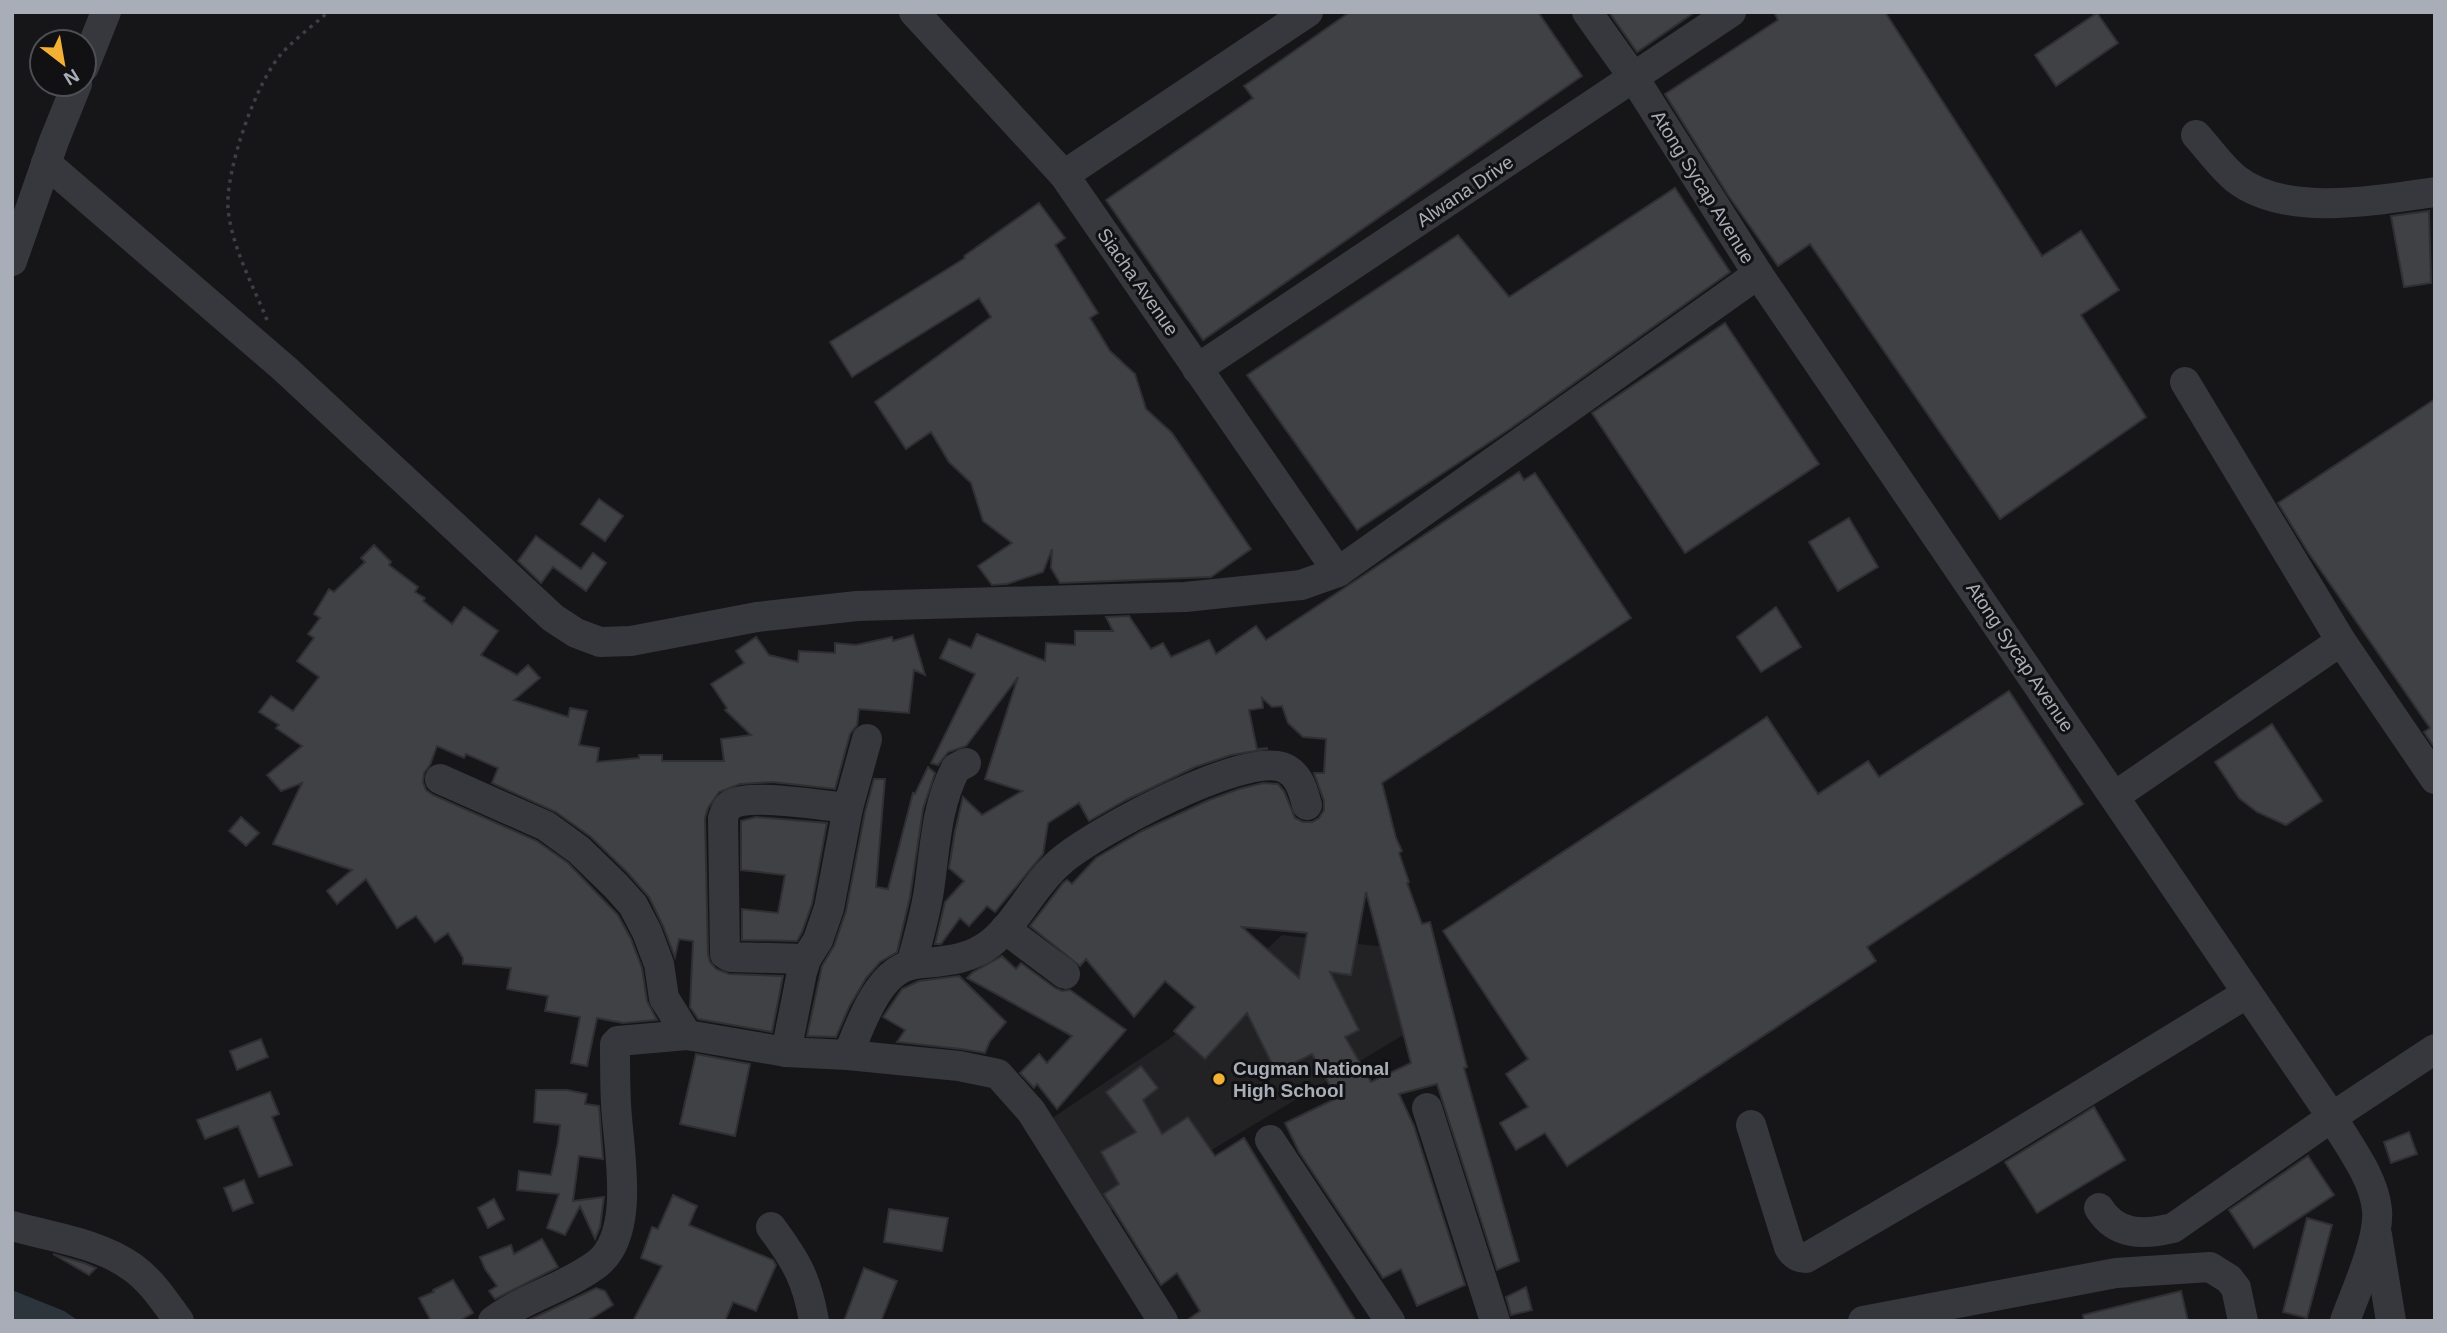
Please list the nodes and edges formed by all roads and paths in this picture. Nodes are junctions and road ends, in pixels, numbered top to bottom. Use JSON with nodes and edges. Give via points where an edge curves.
{"nodes":[{"id":1,"x":106,"y":12,"type":"edge"},
{"id":2,"x":328,"y":12,"type":"edge"},
{"id":3,"x":914,"y":12,"type":"edge"},
{"id":4,"x":1308,"y":12,"type":"edge"},
{"id":5,"x":1587,"y":12,"type":"edge"},
{"id":6,"x":1731,"y":12,"type":"edge"},
{"id":7,"x":98,"y":32,"type":"edge"},
{"id":8,"x":1634,"y":78,"type":"junction"},
{"id":9,"x":72,"y":98,"type":"edge"},
{"id":10,"x":2196,"y":135,"type":"dead end"},
{"id":11,"x":46,"y":163,"type":"junction"},
{"id":12,"x":1064,"y":175,"type":"junction"},
{"id":13,"x":2435,"y":192,"type":"edge"},
{"id":14,"x":12,"y":261,"type":"edge"},
{"id":15,"x":1758,"y":274,"type":"junction"},
{"id":16,"x":271,"y":329,"type":"dead end"},
{"id":17,"x":1198,"y":369,"type":"junction"},
{"id":18,"x":2185,"y":382,"type":"dead end"},
{"id":19,"x":1338,"y":572,"type":"junction"},
{"id":20,"x":2341,"y":641,"type":"junction"},
{"id":21,"x":867,"y":739,"type":"dead end"},
{"id":22,"x":966,"y":763,"type":"dead end"},
{"id":23,"x":440,"y":779,"type":"dead end"},
{"id":24,"x":2435,"y":779,"type":"edge"},
{"id":25,"x":2115,"y":796,"type":"junction"},
{"id":26,"x":1307,"y":805,"type":"dead end"},
{"id":27,"x":848,"y":808,"type":"junction"},
{"id":28,"x":1004,"y":929,"type":"junction"},
{"id":29,"x":806,"y":959,"type":"junction"},
{"id":30,"x":911,"y":965,"type":"junction"},
{"id":31,"x":1065,"y":974,"type":"dead end"},
{"id":32,"x":2246,"y":994,"type":"junction"},
{"id":33,"x":687,"y":1035,"type":"junction"},
{"id":34,"x":2434,"y":1051,"type":"edge"},
{"id":35,"x":786,"y":1052,"type":"junction"},
{"id":36,"x":848,"y":1055,"type":"junction"},
{"id":37,"x":1427,"y":1108,"type":"dead end"},
{"id":38,"x":2332,"y":1117,"type":"junction"},
{"id":39,"x":1751,"y":1125,"type":"dead end"},
{"id":40,"x":1270,"y":1140,"type":"dead end"},
{"id":41,"x":2099,"y":1208,"type":"dead end"},
{"id":42,"x":12,"y":1226,"type":"edge"},
{"id":43,"x":771,"y":1227,"type":"dead end"},
{"id":44,"x":2376,"y":1231,"type":"junction"},
{"id":45,"x":179,"y":1321,"type":"edge"},
{"id":46,"x":493,"y":1321,"type":"edge"},
{"id":47,"x":814,"y":1321,"type":"edge"},
{"id":48,"x":1163,"y":1321,"type":"edge"},
{"id":49,"x":1390,"y":1321,"type":"edge"},
{"id":50,"x":1495,"y":1321,"type":"edge"},
{"id":51,"x":1863,"y":1321,"type":"edge"},
{"id":52,"x":2243,"y":1321,"type":"edge"},
{"id":53,"x":2345,"y":1321,"type":"edge"},
{"id":54,"x":2391,"y":1321,"type":"edge"}],
"edges":[{"from":1,"to":7,"type":"street"},
{"from":2,"to":16,"type":"path","via":[[283,51],[261,82],[229,181],[228,209],[236,245]]},
{"from":3,"to":12,"type":"street","name":"Siacha Avenue"},
{"from":4,"to":12,"type":"street"},
{"from":5,"to":8,"type":"street","name":"Atong Sycap Avenue"},
{"from":6,"to":8,"type":"street","name":"Alwana Drive"},
{"from":8,"to":15,"type":"street","name":"Atong Sycap Avenue"},
{"from":8,"to":17,"type":"street","name":"Alwana Drive"},
{"from":9,"to":11,"type":"street"},
{"from":10,"to":13,"type":"street","via":[[2236,179],[2267,195],[2353,204]]},
{"from":11,"to":14,"type":"street"},
{"from":11,"to":19,"type":"street","via":[[267,353],[553,618],[600,642],[843,607],[1185,597],[1301,584]]},
{"from":12,"to":17,"type":"street","name":"Siacha Avenue"},
{"from":15,"to":19,"type":"street"},
{"from":15,"to":25,"type":"street","name":"Atong Sycap Avenue"},
{"from":17,"to":19,"type":"street","name":"Siacha Avenue"},
{"from":18,"to":20,"type":"street"},
{"from":20,"to":24,"type":"street"},
{"from":20,"to":25,"type":"street"},
{"from":21,"to":27,"type":"street"},
{"from":22,"to":30,"type":"street","via":[[956,768],[944,797],[925,916]]},
{"from":23,"to":33,"type":"street","via":[[546,825],[616,886],[647,932],[659,964],[664,998]]},
{"from":25,"to":32,"type":"street","name":"Atong Sycap Avenue"},
{"from":26,"to":28,"type":"street","via":[[1297,777],[1281,766],[1227,775],[1182,792],[1072,852]]},
{"from":27,"to":29,"type":"street","via":[[829,908]]},
{"from":27,"to":29,"type":"street","via":[[758,799],[733,803],[723,818],[724,954]]},
{"from":28,"to":30,"type":"street","via":[[970,956]]},
{"from":28,"to":31,"type":"street"},
{"from":29,"to":35,"type":"street"},
{"from":30,"to":36,"type":"street","via":[[880,988],[866,1009]]},
{"from":32,"to":38,"type":"street","name":"Atong Sycap Avenue"},
{"from":32,"to":39,"type":"street","via":[[1806,1258],[1799,1258],[1789,1247]]},
{"from":33,"to":35,"type":"street"},
{"from":33,"to":46,"type":"street","via":[[618,1041],[615,1045],[622,1199],[616,1238],[607,1255],[587,1271]]},
{"from":34,"to":38,"type":"street"},
{"from":35,"to":36,"type":"street"},
{"from":36,"to":48,"type":"street","via":[[959,1066],[1002,1076],[1031,1111]]},
{"from":37,"to":50,"type":"street"},
{"from":38,"to":41,"type":"street","via":[[2174,1228],[2153,1233],[2126,1230],[2106,1219]]},
{"from":38,"to":44,"type":"street","name":"Atong Sycap Avenue","via":[[2373,1193],[2378,1211]]},
{"from":40,"to":49,"type":"street"},
{"from":42,"to":45,"type":"street","via":[[82,1245],[131,1266]]},
{"from":43,"to":47,"type":"street","via":[[805,1280]]},
{"from":44,"to":53,"type":"street","name":"Atong Sycap Avenue"},
{"from":44,"to":54,"type":"street"},
{"from":51,"to":52,"type":"street","via":[[2116,1273],[2210,1267],[2236,1288]]}]}
